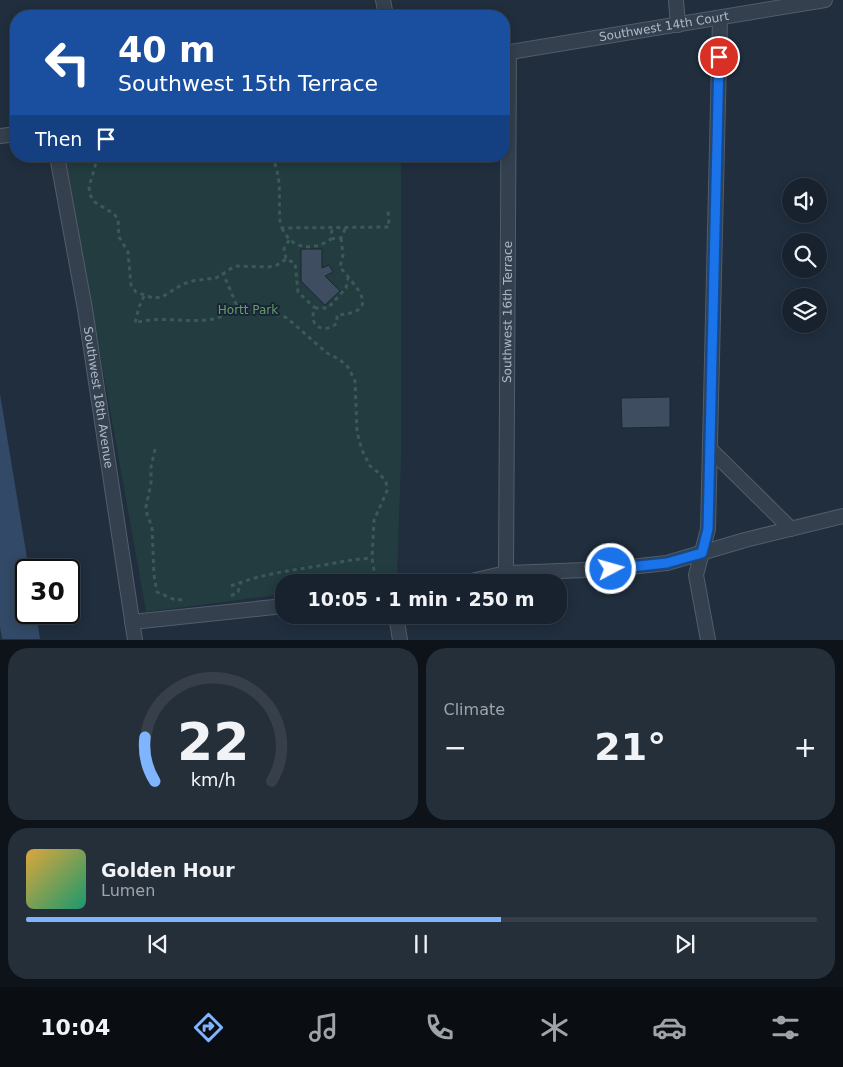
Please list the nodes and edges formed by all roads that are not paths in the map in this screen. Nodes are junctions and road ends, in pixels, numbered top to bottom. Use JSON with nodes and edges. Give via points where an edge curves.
{"nodes":[{"id":1,"x":676,"y":0,"type":"edge"},
{"id":2,"x":825,"y":0,"type":"edge"},
{"id":3,"x":720,"y":18,"type":"junction"},
{"id":4,"x":678,"y":25,"type":"junction"},
{"id":5,"x":510,"y":51,"type":"edge"},
{"id":6,"x":58,"y":162,"type":"edge"},
{"id":7,"x":506,"y":162,"type":"edge"},
{"id":8,"x":710,"y":449,"type":"junction"},
{"id":9,"x":843,"y":516,"type":"edge"},
{"id":10,"x":791,"y":529,"type":"junction"},
{"id":11,"x":702,"y":553,"type":"junction"},
{"id":12,"x":506,"y":573,"type":"junction"},
{"id":13,"x":502,"y":574,"type":"edge"},
{"id":14,"x":275,"y":607,"type":"edge"},
{"id":15,"x":132,"y":622,"type":"junction"},
{"id":16,"x":397,"y":624,"type":"edge"},
{"id":17,"x":135,"y":640,"type":"edge"},
{"id":18,"x":400,"y":640,"type":"edge"},
{"id":19,"x":708,"y":640,"type":"edge"}],
"edges":[{"from":1,"to":4,"type":"street"},
{"from":2,"to":3,"type":"street","name":"Southwest 14th Court"},
{"from":3,"to":4,"type":"street","name":"Southwest 14th Court"},
{"from":3,"to":8,"type":"street"},
{"from":4,"to":5,"type":"street","name":"Southwest 14th Court"},
{"from":6,"to":15,"type":"street","name":"Southwest 18th Avenue","via":[[85,309]]},
{"from":7,"to":12,"type":"street","name":"Southwest 16th Terrace"},
{"from":8,"to":10,"type":"street"},
{"from":8,"to":11,"type":"street","via":[[708,529]]},
{"from":9,"to":10,"type":"street"},
{"from":10,"to":11,"type":"street"},
{"from":11,"to":12,"type":"street","via":[[667,563],[611,569]]},
{"from":11,"to":19,"type":"street","via":[[696,575]]},
{"from":12,"to":13,"type":"street"},
{"from":14,"to":15,"type":"street"},
{"from":15,"to":17,"type":"street","name":"Southwest 18th Avenue"},
{"from":16,"to":18,"type":"street"}]}
